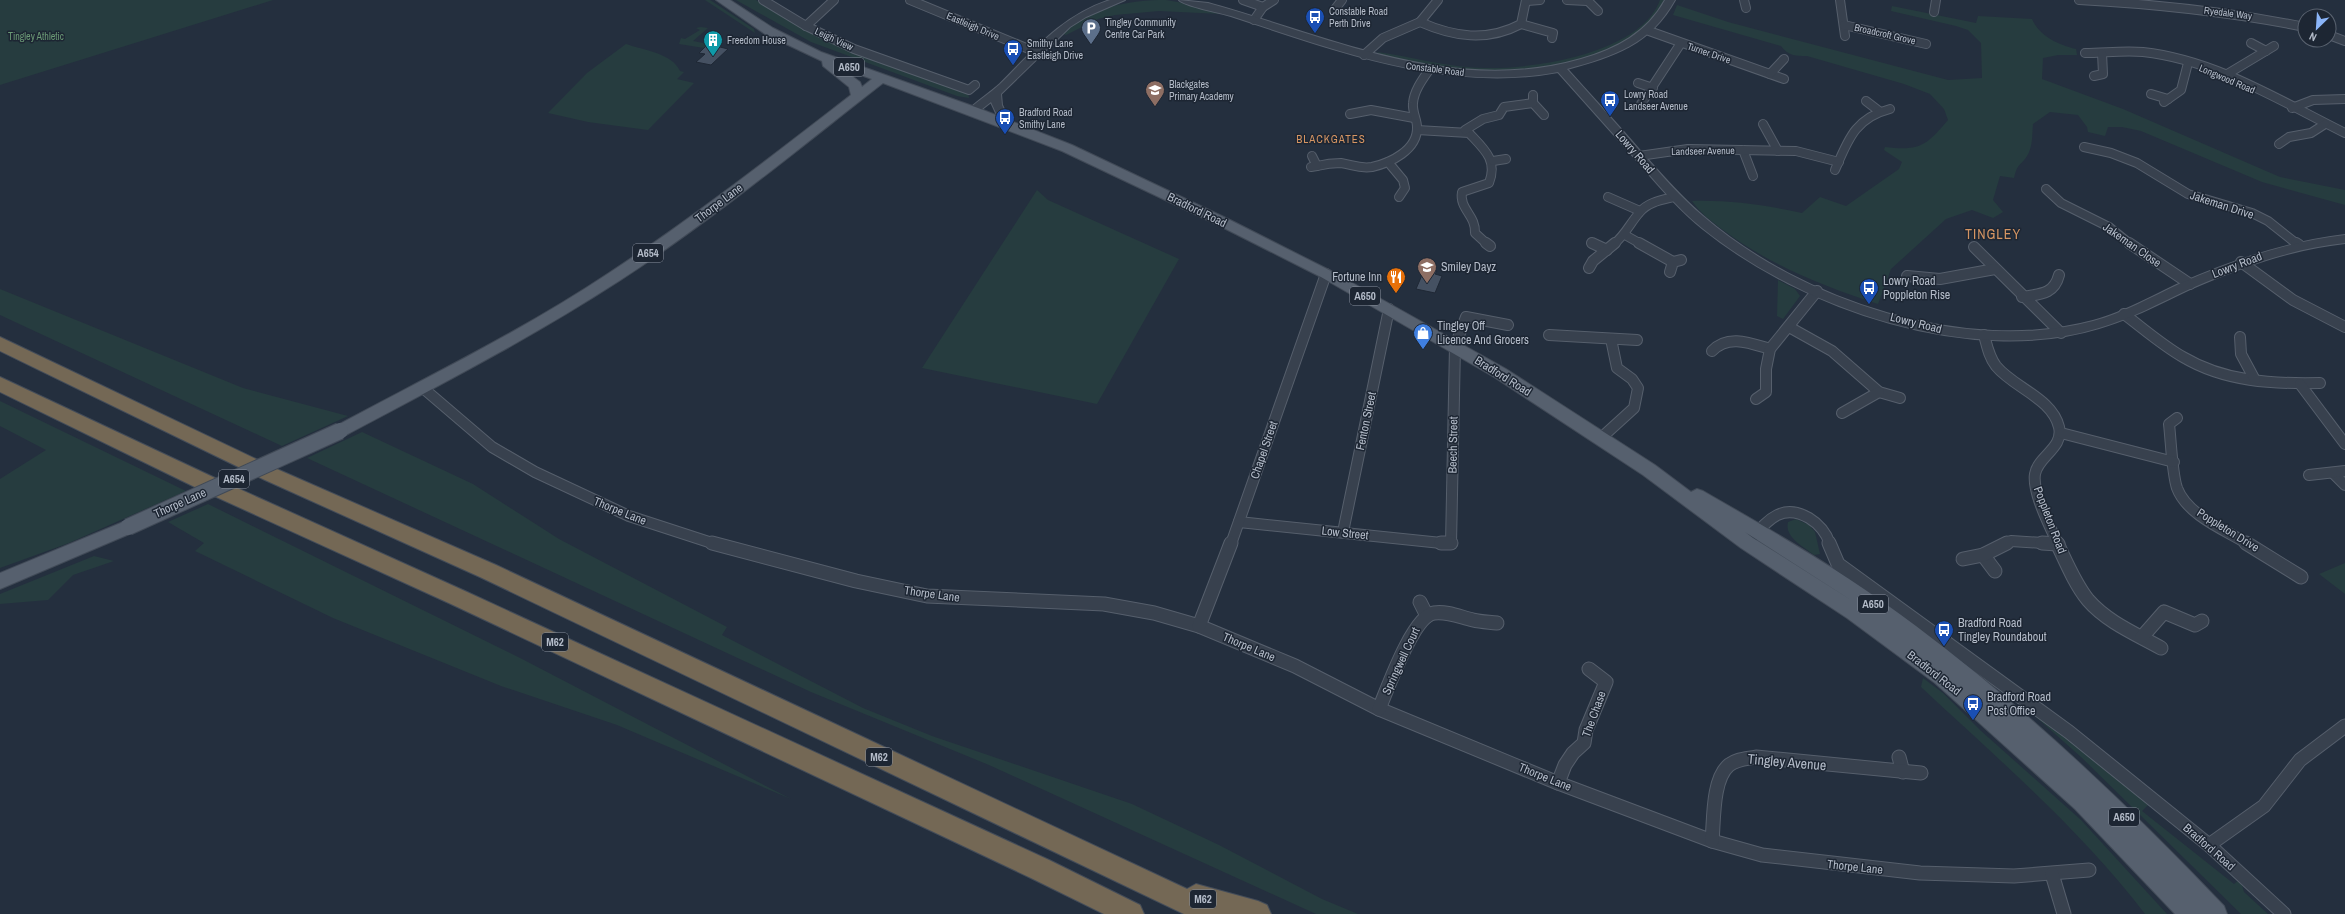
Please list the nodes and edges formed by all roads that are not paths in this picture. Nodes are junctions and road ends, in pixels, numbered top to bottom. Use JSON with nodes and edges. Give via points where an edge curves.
{"nodes":[{"id":1,"x":722,"y":0,"type":"edge"},
{"id":2,"x":763,"y":0,"type":"edge"},
{"id":3,"x":834,"y":0,"type":"edge"},
{"id":4,"x":910,"y":0,"type":"edge"},
{"id":5,"x":1120,"y":0,"type":"edge"},
{"id":6,"x":1184,"y":0,"type":"edge"},
{"id":7,"x":1243,"y":0,"type":"edge"},
{"id":8,"x":1274,"y":0,"type":"edge"},
{"id":9,"x":1342,"y":0,"type":"edge"},
{"id":10,"x":1438,"y":0,"type":"edge"},
{"id":11,"x":1526,"y":0,"type":"edge"},
{"id":12,"x":1540,"y":0,"type":"edge"},
{"id":13,"x":1567,"y":0,"type":"edge"},
{"id":14,"x":1670,"y":0,"type":"edge"},
{"id":15,"x":1840,"y":0,"type":"edge"},
{"id":16,"x":1936,"y":0,"type":"edge"},
{"id":17,"x":2079,"y":0,"type":"edge"},
{"id":18,"x":1587,"y":1,"type":"edge"},
{"id":19,"x":1263,"y":7,"type":"junction"},
{"id":20,"x":1335,"y":9,"type":"dead end"},
{"id":21,"x":1598,"y":11,"type":"dead end"},
{"id":22,"x":1934,"y":12,"type":"dead end"},
{"id":23,"x":1254,"y":20,"type":"junction"},
{"id":24,"x":1420,"y":22,"type":"junction"},
{"id":25,"x":1521,"y":24,"type":"junction"},
{"id":26,"x":1844,"y":24,"type":"junction"},
{"id":27,"x":806,"y":26,"type":"junction"},
{"id":28,"x":2297,"y":26,"type":"edge"},
{"id":29,"x":1648,"y":31,"type":"junction"},
{"id":30,"x":1845,"y":36,"type":"dead end"},
{"id":31,"x":1552,"y":38,"type":"dead end"},
{"id":32,"x":1681,"y":43,"type":"junction"},
{"id":33,"x":2251,"y":43,"type":"dead end"},
{"id":34,"x":1926,"y":44,"type":"dead end"},
{"id":35,"x":2274,"y":46,"type":"dead end"},
{"id":36,"x":2266,"y":51,"type":"junction"},
{"id":37,"x":1036,"y":52,"type":"junction"},
{"id":38,"x":2085,"y":53,"type":"dead end"},
{"id":39,"x":2102,"y":53,"type":"junction"},
{"id":40,"x":817,"y":55,"type":"junction"},
{"id":41,"x":1364,"y":55,"type":"junction"},
{"id":42,"x":1784,"y":58,"type":"dead end"},
{"id":43,"x":2188,"y":63,"type":"junction"},
{"id":44,"x":1560,"y":68,"type":"junction"},
{"id":45,"x":1429,"y":70,"type":"junction"},
{"id":46,"x":1770,"y":74,"type":"junction"},
{"id":47,"x":2094,"y":76,"type":"dead end"},
{"id":48,"x":2224,"y":76,"type":"junction"},
{"id":49,"x":882,"y":78,"type":"junction"},
{"id":50,"x":1784,"y":79,"type":"dead end"},
{"id":51,"x":1638,"y":83,"type":"dead end"},
{"id":52,"x":975,"y":85,"type":"dead end"},
{"id":53,"x":1653,"y":88,"type":"junction"},
{"id":54,"x":915,"y":90,"type":"junction"},
{"id":55,"x":996,"y":93,"type":"junction"},
{"id":56,"x":2151,"y":94,"type":"dead end"},
{"id":57,"x":858,"y":97,"type":"junction"},
{"id":58,"x":2345,"y":99,"type":"edge"},
{"id":59,"x":1866,"y":101,"type":"dead end"},
{"id":60,"x":1641,"y":104,"type":"dead end"},
{"id":61,"x":2292,"y":108,"type":"junction"},
{"id":62,"x":1890,"y":109,"type":"dead end"},
{"id":63,"x":973,"y":111,"type":"junction"},
{"id":64,"x":1879,"y":111,"type":"junction"},
{"id":65,"x":1347,"y":115,"type":"dead end"},
{"id":66,"x":1544,"y":115,"type":"dead end"},
{"id":67,"x":1414,"y":118,"type":"junction"},
{"id":68,"x":1006,"y":124,"type":"junction"},
{"id":69,"x":1763,"y":124,"type":"dead end"},
{"id":70,"x":2325,"y":124,"type":"junction"},
{"id":71,"x":1417,"y":130,"type":"junction"},
{"id":72,"x":1465,"y":130,"type":"junction"},
{"id":73,"x":2345,"y":133,"type":"edge"},
{"id":74,"x":2098,"y":139,"type":"dead end"},
{"id":75,"x":2279,"y":144,"type":"dead end"},
{"id":76,"x":2084,"y":147,"type":"dead end"},
{"id":77,"x":1743,"y":150,"type":"junction"},
{"id":78,"x":2098,"y":150,"type":"junction"},
{"id":79,"x":1778,"y":151,"type":"junction"},
{"id":80,"x":1312,"y":156,"type":"dead end"},
{"id":81,"x":1638,"y":156,"type":"junction"},
{"id":82,"x":1506,"y":159,"type":"dead end"},
{"id":83,"x":1493,"y":161,"type":"junction"},
{"id":84,"x":1388,"y":162,"type":"junction"},
{"id":85,"x":1753,"y":176,"type":"dead end"},
{"id":86,"x":2064,"y":191,"type":"dead end"},
{"id":87,"x":1399,"y":197,"type":"dead end"},
{"id":88,"x":1608,"y":197,"type":"dead end"},
{"id":89,"x":1674,"y":197,"type":"junction"},
{"id":90,"x":1640,"y":211,"type":"junction"},
{"id":91,"x":1625,"y":235,"type":"junction"},
{"id":92,"x":2345,"y":239,"type":"edge"},
{"id":93,"x":1592,"y":242,"type":"dead end"},
{"id":94,"x":2299,"y":245,"type":"junction"},
{"id":95,"x":1490,"y":246,"type":"dead end"},
{"id":96,"x":1974,"y":247,"type":"dead end"},
{"id":97,"x":1607,"y":250,"type":"junction"},
{"id":98,"x":2241,"y":262,"type":"junction"},
{"id":99,"x":1589,"y":268,"type":"dead end"},
{"id":100,"x":1995,"y":269,"type":"junction"},
{"id":101,"x":1670,"y":272,"type":"dead end"},
{"id":102,"x":1326,"y":274,"type":"junction"},
{"id":103,"x":2059,"y":275,"type":"dead end"},
{"id":104,"x":1907,"y":276,"type":"dead end"},
{"id":105,"x":2190,"y":284,"type":"junction"},
{"id":106,"x":1817,"y":291,"type":"junction"},
{"id":107,"x":2022,"y":297,"type":"junction"},
{"id":108,"x":1390,"y":309,"type":"junction"},
{"id":109,"x":2124,"y":314,"type":"junction"},
{"id":110,"x":1508,"y":325,"type":"dead end"},
{"id":111,"x":2345,"y":327,"type":"edge"},
{"id":112,"x":1789,"y":328,"type":"junction"},
{"id":113,"x":2061,"y":334,"type":"junction"},
{"id":114,"x":1549,"y":335,"type":"dead end"},
{"id":115,"x":1984,"y":335,"type":"junction"},
{"id":116,"x":2240,"y":337,"type":"dead end"},
{"id":117,"x":1610,"y":339,"type":"junction"},
{"id":118,"x":1637,"y":340,"type":"dead end"},
{"id":119,"x":0,"y":344,"type":"edge"},
{"id":120,"x":1455,"y":346,"type":"junction"},
{"id":121,"x":1770,"y":349,"type":"junction"},
{"id":122,"x":1712,"y":351,"type":"dead end"},
{"id":123,"x":2255,"y":380,"type":"junction"},
{"id":124,"x":0,"y":384,"type":"edge"},
{"id":125,"x":2300,"y":384,"type":"junction"},
{"id":126,"x":2320,"y":384,"type":"dead end"},
{"id":127,"x":423,"y":388,"type":"junction"},
{"id":128,"x":1878,"y":392,"type":"junction"},
{"id":129,"x":1900,"y":398,"type":"dead end"},
{"id":130,"x":1756,"y":399,"type":"dead end"},
{"id":131,"x":1842,"y":413,"type":"dead end"},
{"id":132,"x":2177,"y":418,"type":"dead end"},
{"id":133,"x":2061,"y":433,"type":"junction"},
{"id":134,"x":1601,"y":438,"type":"junction"},
{"id":135,"x":2345,"y":444,"type":"edge"},
{"id":136,"x":2174,"y":462,"type":"junction"},
{"id":137,"x":2345,"y":472,"type":"edge"},
{"id":138,"x":2334,"y":473,"type":"junction"},
{"id":139,"x":2309,"y":475,"type":"dead end"},
{"id":140,"x":2345,"y":486,"type":"edge"},
{"id":141,"x":1239,"y":522,"type":"junction"},
{"id":142,"x":1343,"y":532,"type":"junction"},
{"id":143,"x":1754,"y":536,"type":"junction"},
{"id":144,"x":1451,"y":544,"type":"joint"},
{"id":145,"x":2058,"y":544,"type":"junction"},
{"id":146,"x":1984,"y":555,"type":"junction"},
{"id":147,"x":1963,"y":559,"type":"dead end"},
{"id":148,"x":1995,"y":571,"type":"dead end"},
{"id":149,"x":2300,"y":577,"type":"dead end"},
{"id":150,"x":0,"y":581,"type":"edge"},
{"id":151,"x":1420,"y":602,"type":"dead end"},
{"id":152,"x":1427,"y":616,"type":"junction"},
{"id":153,"x":2202,"y":621,"type":"dead end"},
{"id":154,"x":1497,"y":623,"type":"dead end"},
{"id":155,"x":1200,"y":626,"type":"junction"},
{"id":156,"x":2142,"y":637,"type":"junction"},
{"id":157,"x":2161,"y":648,"type":"dead end"},
{"id":158,"x":1589,"y":669,"type":"dead end"},
{"id":159,"x":1379,"y":709,"type":"junction"},
{"id":160,"x":2343,"y":729,"type":"edge"},
{"id":161,"x":1899,"y":757,"type":"dead end"},
{"id":162,"x":1903,"y":772,"type":"junction"},
{"id":163,"x":1921,"y":773,"type":"dead end"},
{"id":164,"x":1558,"y":783,"type":"junction"},
{"id":165,"x":1712,"y":840,"type":"junction"},
{"id":166,"x":2209,"y":845,"type":"junction"},
{"id":167,"x":2089,"y":870,"type":"dead end"},
{"id":168,"x":2052,"y":874,"type":"junction"},
{"id":169,"x":1148,"y":884,"type":"junction"},
{"id":170,"x":1117,"y":909,"type":"edge"},
{"id":171,"x":1131,"y":914,"type":"edge"},
{"id":172,"x":1212,"y":914,"type":"edge"},
{"id":173,"x":1258,"y":914,"type":"edge"},
{"id":174,"x":2064,"y":914,"type":"edge"},
{"id":175,"x":2190,"y":914,"type":"edge"},
{"id":176,"x":2216,"y":914,"type":"edge"},
{"id":177,"x":2284,"y":914,"type":"edge"}],
"edges":[{"from":1,"to":40,"type":"main road","name":"Bradford Road","number":"A650","via":[[769,31]]},
{"from":2,"to":27,"type":"street","name":"Leigh View"},
{"from":3,"to":27,"type":"street"},
{"from":4,"to":37,"type":"street","name":"Eastleigh Drive"},
{"from":5,"to":37,"type":"street","via":[[1077,16]]},
{"from":6,"to":23,"type":"street","name":"Constable Road"},
{"from":7,"to":19,"type":"street"},
{"from":8,"to":19,"type":"street"},
{"from":9,"to":20,"type":"street"},
{"from":10,"to":24,"type":"street"},
{"from":11,"to":12,"type":"street"},
{"from":11,"to":25,"type":"street"},
{"from":13,"to":18,"type":"street"},
{"from":14,"to":29,"type":"street","name":"Constable Road","via":[[1659,20]]},
{"from":15,"to":26,"type":"street","name":"Broadcroft Grove"},
{"from":16,"to":22,"type":"street"},
{"from":17,"to":28,"type":"street","name":"Ryedale Way","via":[[2149,4],[2253,16]]},
{"from":18,"to":21,"type":"street"},
{"from":19,"to":23,"type":"street"},
{"from":23,"to":41,"type":"street","name":"Constable Road"},
{"from":24,"to":25,"type":"street","via":[[1465,36],[1499,34]]},
{"from":24,"to":41,"type":"street","via":[[1382,38]]},
{"from":25,"to":31,"type":"street","via":[[1552,33]]},
{"from":26,"to":30,"type":"street","name":"Broadcroft Grove"},
{"from":26,"to":34,"type":"street","name":"Broadcroft Grove"},
{"from":27,"to":52,"type":"street","name":"Leigh View","via":[[854,49],[903,67],[970,90]]},
{"from":29,"to":32,"type":"street","name":"Turner Drive"},
{"from":29,"to":44,"type":"street","name":"Constable Road","via":[[1611,53],[1585,63]]},
{"from":32,"to":46,"type":"street","name":"Turner Drive"},
{"from":32,"to":53,"type":"street"},
{"from":33,"to":36,"type":"street"},
{"from":35,"to":36,"type":"street"},
{"from":36,"to":48,"type":"street"},
{"from":37,"to":55,"type":"street"},
{"from":38,"to":39,"type":"street","name":"Longwood Road"},
{"from":39,"to":43,"type":"street","name":"Longwood Road","via":[[2142,52]]},
{"from":39,"to":47,"type":"street","via":[[2104,74]]},
{"from":40,"to":49,"type":"main road","name":"Bradford Road","number":"A650"},
{"from":40,"to":57,"type":"main road","via":[[855,85]]},
{"from":41,"to":45,"type":"street","name":"Constable Road"},
{"from":42,"to":46,"type":"street"},
{"from":43,"to":48,"type":"street","name":"Longwood Road"},
{"from":43,"to":56,"type":"street","via":[[2181,90],[2166,101]]},
{"from":44,"to":45,"type":"street","name":"Constable Road","via":[[1489,74]]},
{"from":44,"to":81,"type":"street","name":"Lowry Road"},
{"from":45,"to":67,"type":"street","via":[[1419,84],[1414,99]]},
{"from":46,"to":50,"type":"street","name":"Turner Drive"},
{"from":48,"to":61,"type":"street","name":"Longwood Road"},
{"from":49,"to":54,"type":"main road","name":"Bradford Road","number":"A650"},
{"from":49,"to":57,"type":"main road","name":"Thorpe Lane","number":"A654"},
{"from":51,"to":53,"type":"street"},
{"from":53,"to":60,"type":"street"},
{"from":54,"to":57,"type":"main road","number":"A654"},
{"from":54,"to":63,"type":"main road","name":"Bradford Road","number":"A650"},
{"from":55,"to":63,"type":"street"},
{"from":55,"to":68,"type":"street","via":[[997,105]]},
{"from":57,"to":127,"type":"main road","name":"Thorpe Lane","number":"A654","via":[[701,217],[614,277],[519,335]]},
{"from":58,"to":61,"type":"street","via":[[2313,100]]},
{"from":59,"to":64,"type":"street"},
{"from":61,"to":70,"type":"street","name":"Longwood Road"},
{"from":62,"to":64,"type":"street","name":"Landseer Avenue"},
{"from":63,"to":68,"type":"main road","name":"Bradford Road","number":"A650"},
{"from":64,"to":79,"type":"street","name":"Landseer Avenue","via":[[1859,123],[1837,166],[1796,151]]},
{"from":65,"to":67,"type":"street","via":[[1371,110]]},
{"from":66,"to":72,"type":"street","via":[[1533,99],[1504,107],[1499,115],[1482,119]]},
{"from":67,"to":71,"type":"street"},
{"from":68,"to":102,"type":"main road","name":"Bradford Road","number":"A650","via":[[1067,148]]},
{"from":69,"to":79,"type":"street"},
{"from":70,"to":73,"type":"street","name":"Longwood Road"},
{"from":70,"to":75,"type":"street","via":[[2312,132],[2289,137]]},
{"from":71,"to":72,"type":"street"},
{"from":71,"to":84,"type":"street","via":[[1404,151]]},
{"from":72,"to":83,"type":"street"},
{"from":74,"to":78,"type":"street"},
{"from":76,"to":78,"type":"street","name":"Jakeman Drive"},
{"from":77,"to":79,"type":"street","name":"Landseer Avenue"},
{"from":77,"to":81,"type":"street","name":"Landseer Avenue","via":[[1688,149]]},
{"from":77,"to":85,"type":"street","name":"Landseer Avenue"},
{"from":78,"to":94,"type":"street","name":"Jakeman Drive","via":[[2137,163],[2188,194],[2252,213],[2268,221]]},
{"from":80,"to":84,"type":"street","via":[[1314,167],[1335,163],[1361,168]]},
{"from":81,"to":89,"type":"street","name":"Lowry Road"},
{"from":82,"to":83,"type":"street"},
{"from":83,"to":95,"type":"street","via":[[1493,175],[1489,183],[1462,192],[1460,198],[1475,220],[1475,233]]},
{"from":84,"to":87,"type":"street","via":[[1403,180],[1405,188]]},
{"from":86,"to":105,"type":"street","name":"Jakeman Close","via":[[2049,192],[2070,208],[2109,227],[2143,254]]},
{"from":88,"to":90,"type":"street"},
{"from":89,"to":90,"type":"street","via":[[1654,202]]},
{"from":89,"to":106,"type":"street","name":"Lowry Road","via":[[1735,247],[1767,267]]},
{"from":90,"to":91,"type":"street"},
{"from":91,"to":97,"type":"street"},
{"from":91,"to":101,"type":"street","via":[[1677,261]]},
{"from":92,"to":94,"type":"street","name":"Lowry Road"},
{"from":93,"to":97,"type":"street"},
{"from":94,"to":98,"type":"street","name":"Lowry Road"},
{"from":96,"to":100,"type":"street","via":[[1990,260]]},
{"from":97,"to":99,"type":"street","via":[[1593,261]]},
{"from":98,"to":105,"type":"street","name":"Lowry Road"},
{"from":98,"to":111,"type":"street","via":[[2293,300]]},
{"from":100,"to":104,"type":"street","via":[[1940,280]]},
{"from":100,"to":107,"type":"street"},
{"from":102,"to":108,"type":"main road","name":"Bradford Road","number":"A650"},
{"from":102,"to":141,"type":"street","name":"Chapel Street"},
{"from":103,"to":107,"type":"street","via":[[2057,283],[2048,293]]},
{"from":105,"to":109,"type":"street","name":"Lowry Road"},
{"from":106,"to":112,"type":"street"},
{"from":106,"to":115,"type":"street","name":"Lowry Road","via":[[1913,324]]},
{"from":107,"to":113,"type":"street"},
{"from":108,"to":120,"type":"main road","name":"Bradford Road","number":"A650"},
{"from":108,"to":142,"type":"street","name":"Fenton Street"},
{"from":109,"to":113,"type":"street","name":"Lowry Road"},
{"from":109,"to":123,"type":"street","via":[[2174,352],[2193,363],[2226,376]]},
{"from":110,"to":120,"type":"street","name":"Beech Street","via":[[1466,317]]},
{"from":112,"to":121,"type":"street"},
{"from":112,"to":128,"type":"street","via":[[1832,351]]},
{"from":113,"to":115,"type":"street","name":"Lowry Road"},
{"from":114,"to":117,"type":"street"},
{"from":115,"to":133,"type":"street","via":[[1990,356],[1998,368],[2042,402],[2052,413]]},
{"from":116,"to":123,"type":"street","via":[[2240,353]]},
{"from":117,"to":118,"type":"street"},
{"from":117,"to":134,"type":"street","via":[[1617,368],[1632,379],[1638,388],[1634,408]]},
{"from":119,"to":169,"type":"highway","number":"M62","via":[[272,475],[488,571]]},
{"from":120,"to":134,"type":"main road","name":"Bradford Road","number":"A650"},
{"from":120,"to":144,"type":"street","name":"Beech Street"},
{"from":121,"to":122,"type":"street","via":[[1724,340],[1717,343]]},
{"from":121,"to":130,"type":"street","via":[[1766,369],[1766,392]]},
{"from":123,"to":125,"type":"street"},
{"from":124,"to":170,"type":"highway","number":"M62","via":[[208,484],[481,608],[1033,866]]},
{"from":125,"to":126,"type":"street"},
{"from":125,"to":135,"type":"street"},
{"from":127,"to":150,"type":"main road","name":"Thorpe Lane","number":"A654","bridge":true,"via":[[340,431],[128,527]]},
{"from":127,"to":155,"type":"street","name":"Thorpe Lane","via":[[492,447],[535,472],[629,516],[730,549],[927,596],[1104,604],[1154,613]]},
{"from":128,"to":129,"type":"street"},
{"from":128,"to":131,"type":"street"},
{"from":132,"to":136,"type":"street","name":"Poppleton Drive","via":[[2169,424]]},
{"from":133,"to":136,"type":"street"},
{"from":133,"to":145,"type":"street","name":"Poppleton Road","via":[[2054,449],[2036,468],[2034,480]]},
{"from":134,"to":143,"type":"main road","name":"Bradford Road","number":"A650"},
{"from":136,"to":149,"type":"street","name":"Poppleton Drive","via":[[2177,487],[2185,502],[2203,516],[2292,566]]},
{"from":137,"to":138,"type":"street"},
{"from":138,"to":139,"type":"street"},
{"from":138,"to":140,"type":"street"},
{"from":141,"to":142,"type":"street","name":"Low Street"},
{"from":141,"to":155,"type":"street","name":"Chapel Street"},
{"from":142,"to":144,"type":"street","name":"Low Street"},
{"from":143,"to":166,"type":"street","name":"Bradford Road","via":[[1782,511],[1791,510],[1816,522],[1825,533],[1832,555],[1838,564],[2069,732]]},
{"from":143,"to":175,"type":"main road","name":"Bradford Road","number":"A650","via":[[1942,677],[2082,802]]},
{"from":143,"to":176,"type":"main road","name":"Bradford Road","number":"A650","via":[[1867,600],[1955,665],[2104,798],[2157,849]]},
{"from":145,"to":146,"type":"street","via":[[2011,541]]},
{"from":145,"to":156,"type":"street","name":"Poppleton Road","via":[[2078,586],[2088,600]]},
{"from":146,"to":147,"type":"street"},
{"from":146,"to":148,"type":"street"},
{"from":151,"to":152,"type":"street","name":"Springwell Court"},
{"from":152,"to":154,"type":"street","name":"Springwell Court","via":[[1441,614]]},
{"from":152,"to":159,"type":"street","name":"Springwell Court","via":[[1419,623],[1412,636]]},
{"from":153,"to":156,"type":"street","via":[[2195,625],[2164,612]]},
{"from":155,"to":159,"type":"street","name":"Thorpe Lane","via":[[1295,666]]},
{"from":156,"to":157,"type":"street","name":"Poppleton Road"},
{"from":158,"to":164,"type":"street","name":"The Chase","via":[[1606,682],[1586,730],[1584,743],[1569,759]]},
{"from":159,"to":164,"type":"street","name":"Thorpe Lane"},
{"from":160,"to":166,"type":"street","via":[[2300,760],[2264,806]]},
{"from":161,"to":162,"type":"street"},
{"from":162,"to":163,"type":"street","name":"Tingley Avenue"},
{"from":162,"to":165,"type":"street","name":"Tingley Avenue","via":[[1762,757],[1746,756],[1734,760],[1724,768],[1719,778]]},
{"from":164,"to":165,"type":"street","name":"Thorpe Lane"},
{"from":165,"to":168,"type":"street","name":"Thorpe Lane","via":[[1762,855],[1912,872],[2014,876]]},
{"from":166,"to":177,"type":"street","name":"Bradford Road"},
{"from":167,"to":168,"type":"street","name":"Thorpe Lane"},
{"from":168,"to":174,"type":"street"},
{"from":169,"to":172,"type":"highway","number":"M62"},
{"from":169,"to":173,"type":"highway","number":"M62"},
{"from":170,"to":171,"type":"highway","number":"M62"}]}
